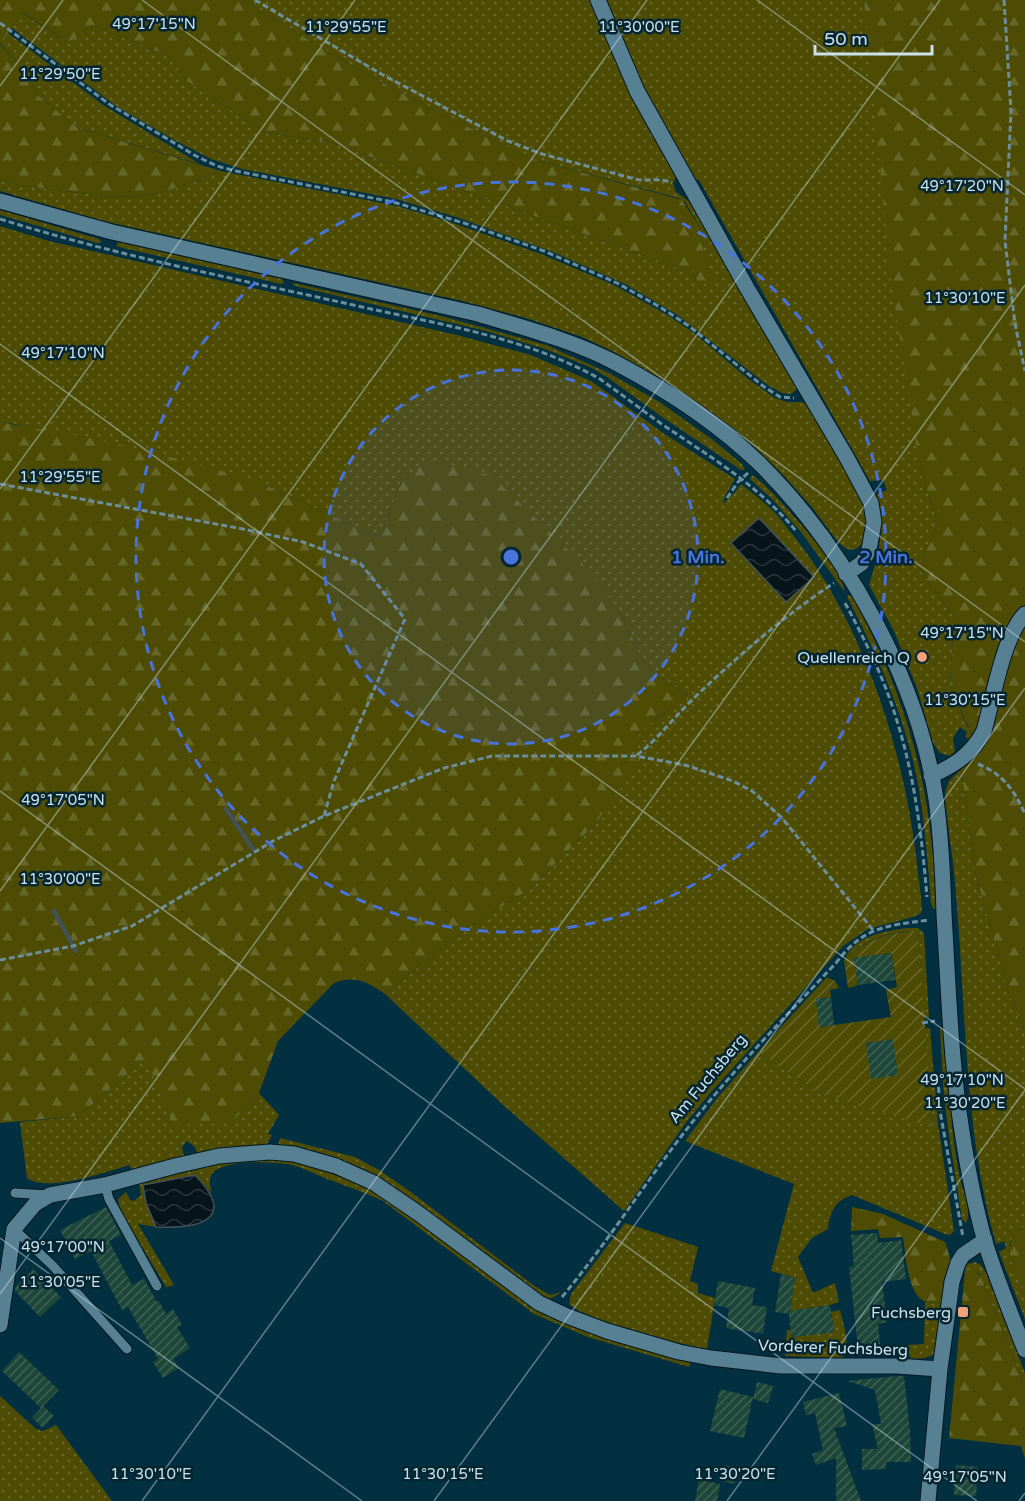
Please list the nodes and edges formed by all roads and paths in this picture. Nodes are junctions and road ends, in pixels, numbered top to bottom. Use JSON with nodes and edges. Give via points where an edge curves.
{"nodes":[{"id":1,"x":255,"y":0,"type":"edge"},
{"id":2,"x":598,"y":0,"type":"edge"},
{"id":3,"x":1004,"y":0,"type":"edge"},
{"id":4,"x":0,"y":23,"type":"edge"},
{"id":5,"x":671,"y":183,"type":"dead end"},
{"id":6,"x":0,"y":201,"type":"edge"},
{"id":7,"x":0,"y":219,"type":"edge"},
{"id":8,"x":1025,"y":371,"type":"edge"},
{"id":9,"x":791,"y":398,"type":"dead end"},
{"id":10,"x":742,"y":478,"type":"junction"},
{"id":11,"x":0,"y":484,"type":"edge"},
{"id":12,"x":727,"y":498,"type":"dead end"},
{"id":13,"x":801,"y":536,"type":"dead end"},
{"id":14,"x":829,"y":575,"type":"dead end"},
{"id":15,"x":840,"y":578,"type":"junction"},
{"id":16,"x":838,"y":590,"type":"dead end"},
{"id":17,"x":842,"y":597,"type":"dead end"},
{"id":18,"x":1025,"y":614,"type":"edge"},
{"id":19,"x":636,"y":756,"type":"junction"},
{"id":20,"x":958,"y":762,"type":"junction"},
{"id":21,"x":932,"y":776,"type":"junction"},
{"id":22,"x":1025,"y":814,"type":"edge"},
{"id":23,"x":324,"y":816,"type":"junction"},
{"id":24,"x":927,"y":898,"type":"dead end"},
{"id":25,"x":928,"y":909,"type":"dead end"},
{"id":26,"x":873,"y":930,"type":"junction"},
{"id":27,"x":0,"y":960,"type":"edge"},
{"id":28,"x":105,"y":1185,"type":"junction"},
{"id":29,"x":15,"y":1193,"type":"dead end"},
{"id":30,"x":50,"y":1196,"type":"junction"},
{"id":31,"x":14,"y":1229,"type":"junction"},
{"id":32,"x":985,"y":1240,"type":"junction"},
{"id":33,"x":157,"y":1287,"type":"dead end"},
{"id":34,"x":552,"y":1310,"type":"junction"},
{"id":35,"x":0,"y":1325,"type":"edge"},
{"id":36,"x":127,"y":1349,"type":"dead end"},
{"id":37,"x":1025,"y":1350,"type":"edge"},
{"id":38,"x":940,"y":1369,"type":"junction"},
{"id":39,"x":928,"y":1501,"type":"edge"}],
"edges":[{"from":1,"to":5,"type":"path","via":[[383,75],[508,141],[635,179]]},
{"from":2,"to":15,"type":"street","via":[[636,91],[871,503],[874,531],[869,550],[862,562]]},
{"from":3,"to":8,"type":"path","via":[[1011,111],[1005,241]]},
{"from":4,"to":9,"type":"path","via":[[109,104],[217,166],[393,202],[544,251],[660,307],[763,386],[780,397]]},
{"from":6,"to":15,"type":"street","via":[[112,232],[478,314],[605,358],[681,403],[759,463],[795,501]]},
{"from":7,"to":10,"type":"path","via":[[108,249],[532,348],[600,380]]},
{"from":10,"to":12,"type":"path"},
{"from":10,"to":13,"type":"path","via":[[777,508]]},
{"from":11,"to":23,"type":"path","via":[[293,539],[361,564],[405,619],[333,781]]},
{"from":14,"to":15,"type":"path"},
{"from":15,"to":16,"type":"path"},
{"from":15,"to":19,"type":"path","via":[[762,636]]},
{"from":15,"to":21,"type":"street","via":[[866,606],[896,667]]},
{"from":17,"to":24,"type":"path","via":[[878,670],[897,720],[912,780]]},
{"from":18,"to":20,"type":"street","via":[[1010,639],[984,731],[975,748]]},
{"from":19,"to":23,"type":"path","via":[[492,756],[444,768]]},
{"from":19,"to":26,"type":"path","via":[[695,768],[752,790],[782,818]]},
{"from":20,"to":21,"type":"street"},
{"from":20,"to":22,"type":"path","via":[[977,763],[995,771],[1011,787]]},
{"from":21,"to":32,"type":"street","via":[[942,858],[959,1108]]},
{"from":23,"to":27,"type":"path","via":[[273,841],[132,926],[73,946]]},
{"from":25,"to":26,"type":"path","name":"Am Fuchsberg","via":[[929,920]]},
{"from":26,"to":34,"type":"path","name":"Am Fuchsberg","via":[[847,948],[718,1090]]},
{"from":28,"to":30,"type":"street","name":"Vorderer Fuchsberg"},
{"from":28,"to":33,"type":"lane"},
{"from":28,"to":34,"type":"street","name":"Vorderer Fuchsberg","via":[[219,1156],[294,1154],[354,1172],[374,1183]]},
{"from":29,"to":30,"type":"lane"},
{"from":30,"to":31,"type":"street","via":[[35,1204]]},
{"from":31,"to":35,"type":"street"},
{"from":31,"to":36,"type":"lane","via":[[53,1266]]},
{"from":32,"to":37,"type":"street"},
{"from":32,"to":38,"type":"street","via":[[965,1252],[956,1268]]},
{"from":34,"to":38,"type":"street","name":"Vorderer Fuchsberg","via":[[655,1346],[711,1358],[781,1366]]},
{"from":38,"to":39,"type":"street"}]}
